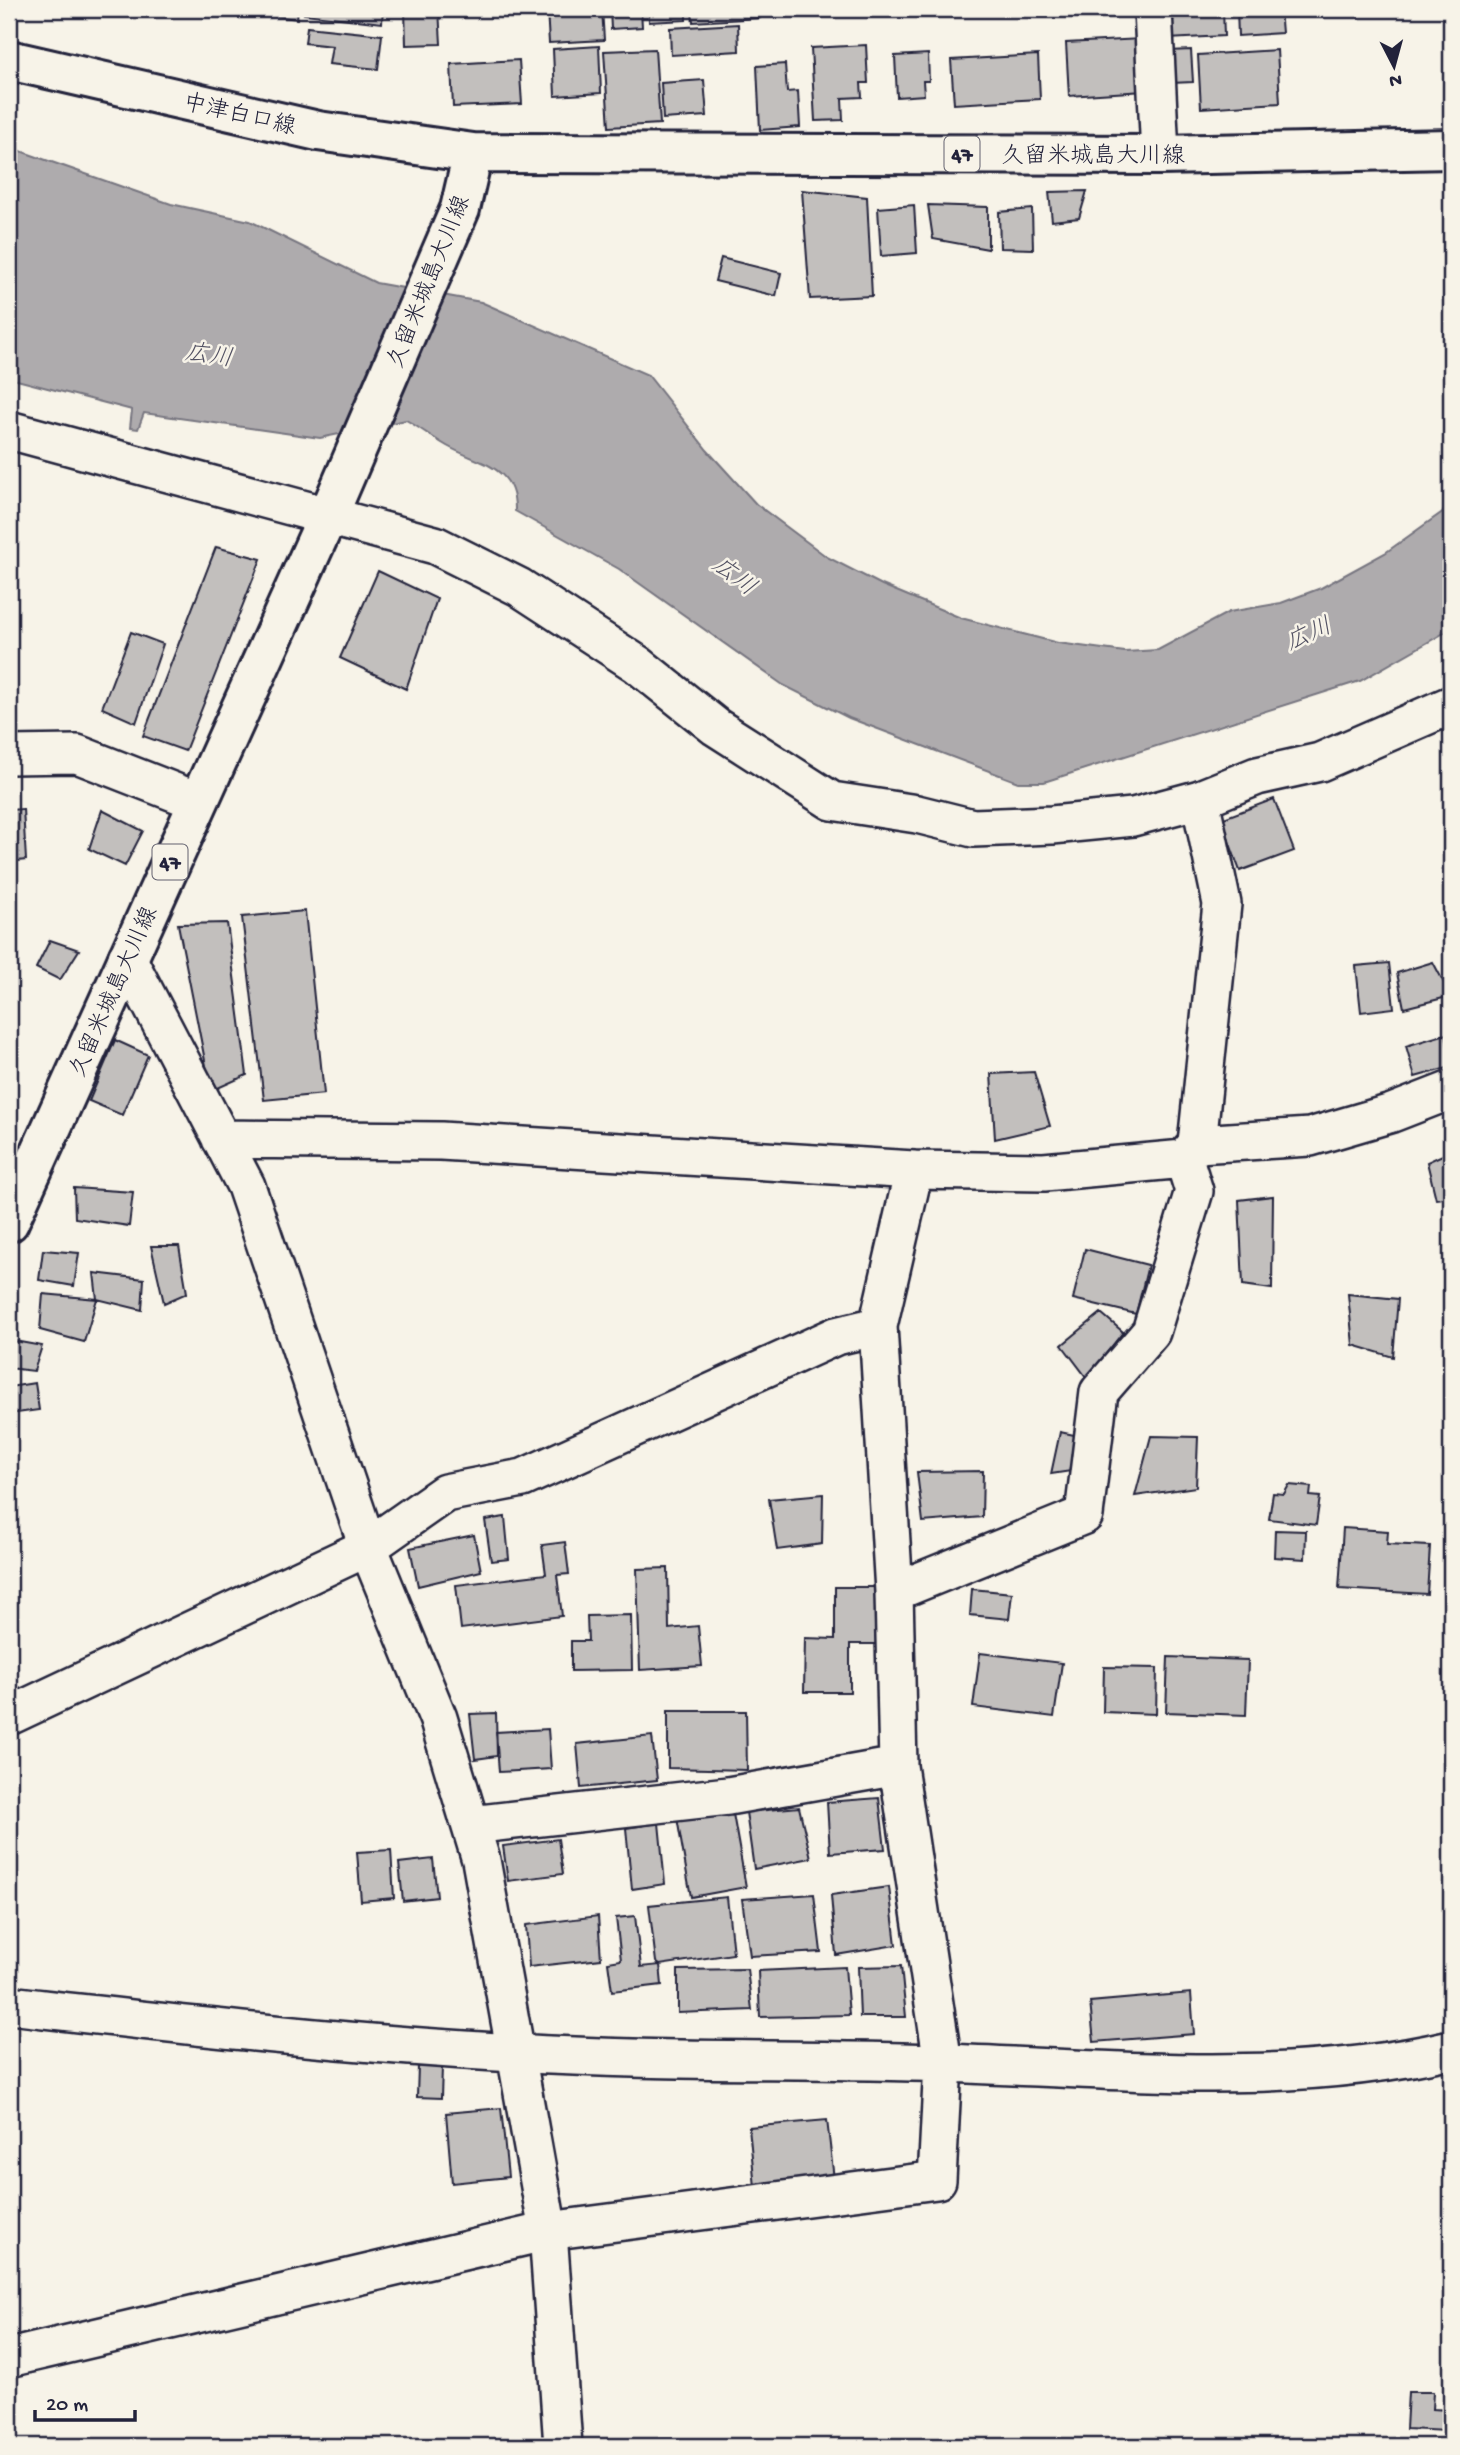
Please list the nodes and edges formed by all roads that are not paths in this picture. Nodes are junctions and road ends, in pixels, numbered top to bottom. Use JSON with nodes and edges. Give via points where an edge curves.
{"nodes":[{"id":1,"x":1153,"y":9,"type":"edge"},
{"id":2,"x":9,"y":60,"type":"edge"},
{"id":3,"x":1451,"y":149,"type":"edge"},
{"id":4,"x":473,"y":153,"type":"junction"},
{"id":5,"x":1160,"y":155,"type":"junction"},
{"id":6,"x":9,"y":430,"type":"edge"},
{"id":7,"x":330,"y":510,"type":"junction"},
{"id":8,"x":1451,"y":705,"type":"edge"},
{"id":9,"x":9,"y":755,"type":"edge"},
{"id":10,"x":1200,"y":799,"type":"junction"},
{"id":11,"x":197,"y":800,"type":"junction"},
{"id":12,"x":127,"y":958,"type":"junction"},
{"id":13,"x":1451,"y":1090,"type":"edge"},
{"id":14,"x":221,"y":1139,"type":"junction"},
{"id":15,"x":1190,"y":1152,"type":"junction"},
{"id":16,"x":22,"y":1166,"type":"edge"},
{"id":17,"x":914,"y":1170,"type":"junction"},
{"id":18,"x":9,"y":1222,"type":"edge"},
{"id":19,"x":878,"y":1326,"type":"junction"},
{"id":20,"x":368,"y":1547,"type":"junction"},
{"id":21,"x":894,"y":1592,"type":"junction"},
{"id":22,"x":9,"y":1716,"type":"edge"},
{"id":23,"x":898,"y":1766,"type":"junction"},
{"id":24,"x":471,"y":1825,"type":"junction"},
{"id":25,"x":9,"y":2005,"type":"edge"},
{"id":26,"x":1451,"y":2049,"type":"edge"},
{"id":27,"x":517,"y":2054,"type":"junction"},
{"id":28,"x":943,"y":2063,"type":"junction"},
{"id":29,"x":548,"y":2231,"type":"junction"},
{"id":30,"x":9,"y":2358,"type":"edge"},
{"id":31,"x":563,"y":2446,"type":"edge"}],
"edges":[{"from":1,"to":5,"type":"street"},
{"from":2,"to":4,"type":"main road","name":"中津白口線","via":[[318,131]]},
{"from":3,"to":5,"type":"main road","name":"久留米城島大川線","number":"47"},
{"from":4,"to":5,"type":"main road","name":"久留米城島大川線","number":"47"},
{"from":4,"to":7,"type":"main road","name":"久留米城島大川線","number":"47","via":[[460,209]]},
{"from":6,"to":7,"type":"street"},
{"from":7,"to":10,"type":"street","via":[[435,545],[519,587],[637,664],[716,727],[831,801],[973,828],[1133,817]]},
{"from":7,"to":11,"type":"main road","name":"久留米城島大川線","number":"47"},
{"from":8,"to":10,"type":"street","via":[[1320,762],[1257,776]]},
{"from":9,"to":11,"type":"street","via":[[77,754]]},
{"from":10,"to":15,"type":"street","via":[[1223,904]]},
{"from":11,"to":12,"type":"main road","name":"久留米城島大川線","number":"47"},
{"from":12,"to":14,"type":"street"},
{"from":12,"to":16,"type":"main road","name":"久留米城島大川線","number":"47"},
{"from":13,"to":15,"type":"street","via":[[1310,1137]]},
{"from":14,"to":17,"type":"street","via":[[441,1141]]},
{"from":14,"to":20,"type":"street","via":[[246,1186]]},
{"from":15,"to":17,"type":"street","via":[[1044,1172]]},
{"from":15,"to":21,"type":"street","via":[[1194,1191],[1151,1332],[1099,1392],[1084,1515]]},
{"from":16,"to":18,"type":"main road","name":"久留米城島大川線","number":"47"},
{"from":17,"to":19,"type":"street"},
{"from":19,"to":20,"type":"street","via":[[836,1336],[523,1478],[445,1493]]},
{"from":19,"to":21,"type":"street"},
{"from":20,"to":22,"type":"street"},
{"from":20,"to":24,"type":"street","via":[[438,1718]]},
{"from":21,"to":23,"type":"street"},
{"from":23,"to":24,"type":"street","via":[[728,1796]]},
{"from":23,"to":28,"type":"street"},
{"from":24,"to":27,"type":"street"},
{"from":25,"to":27,"type":"street","via":[[282,2035]]},
{"from":26,"to":28,"type":"street","via":[[1390,2064],[1202,2075]]},
{"from":27,"to":28,"type":"street"},
{"from":27,"to":29,"type":"street"},
{"from":28,"to":29,"type":"street","via":[[936,2180]]},
{"from":29,"to":30,"type":"street"},
{"from":29,"to":31,"type":"street"}]}
